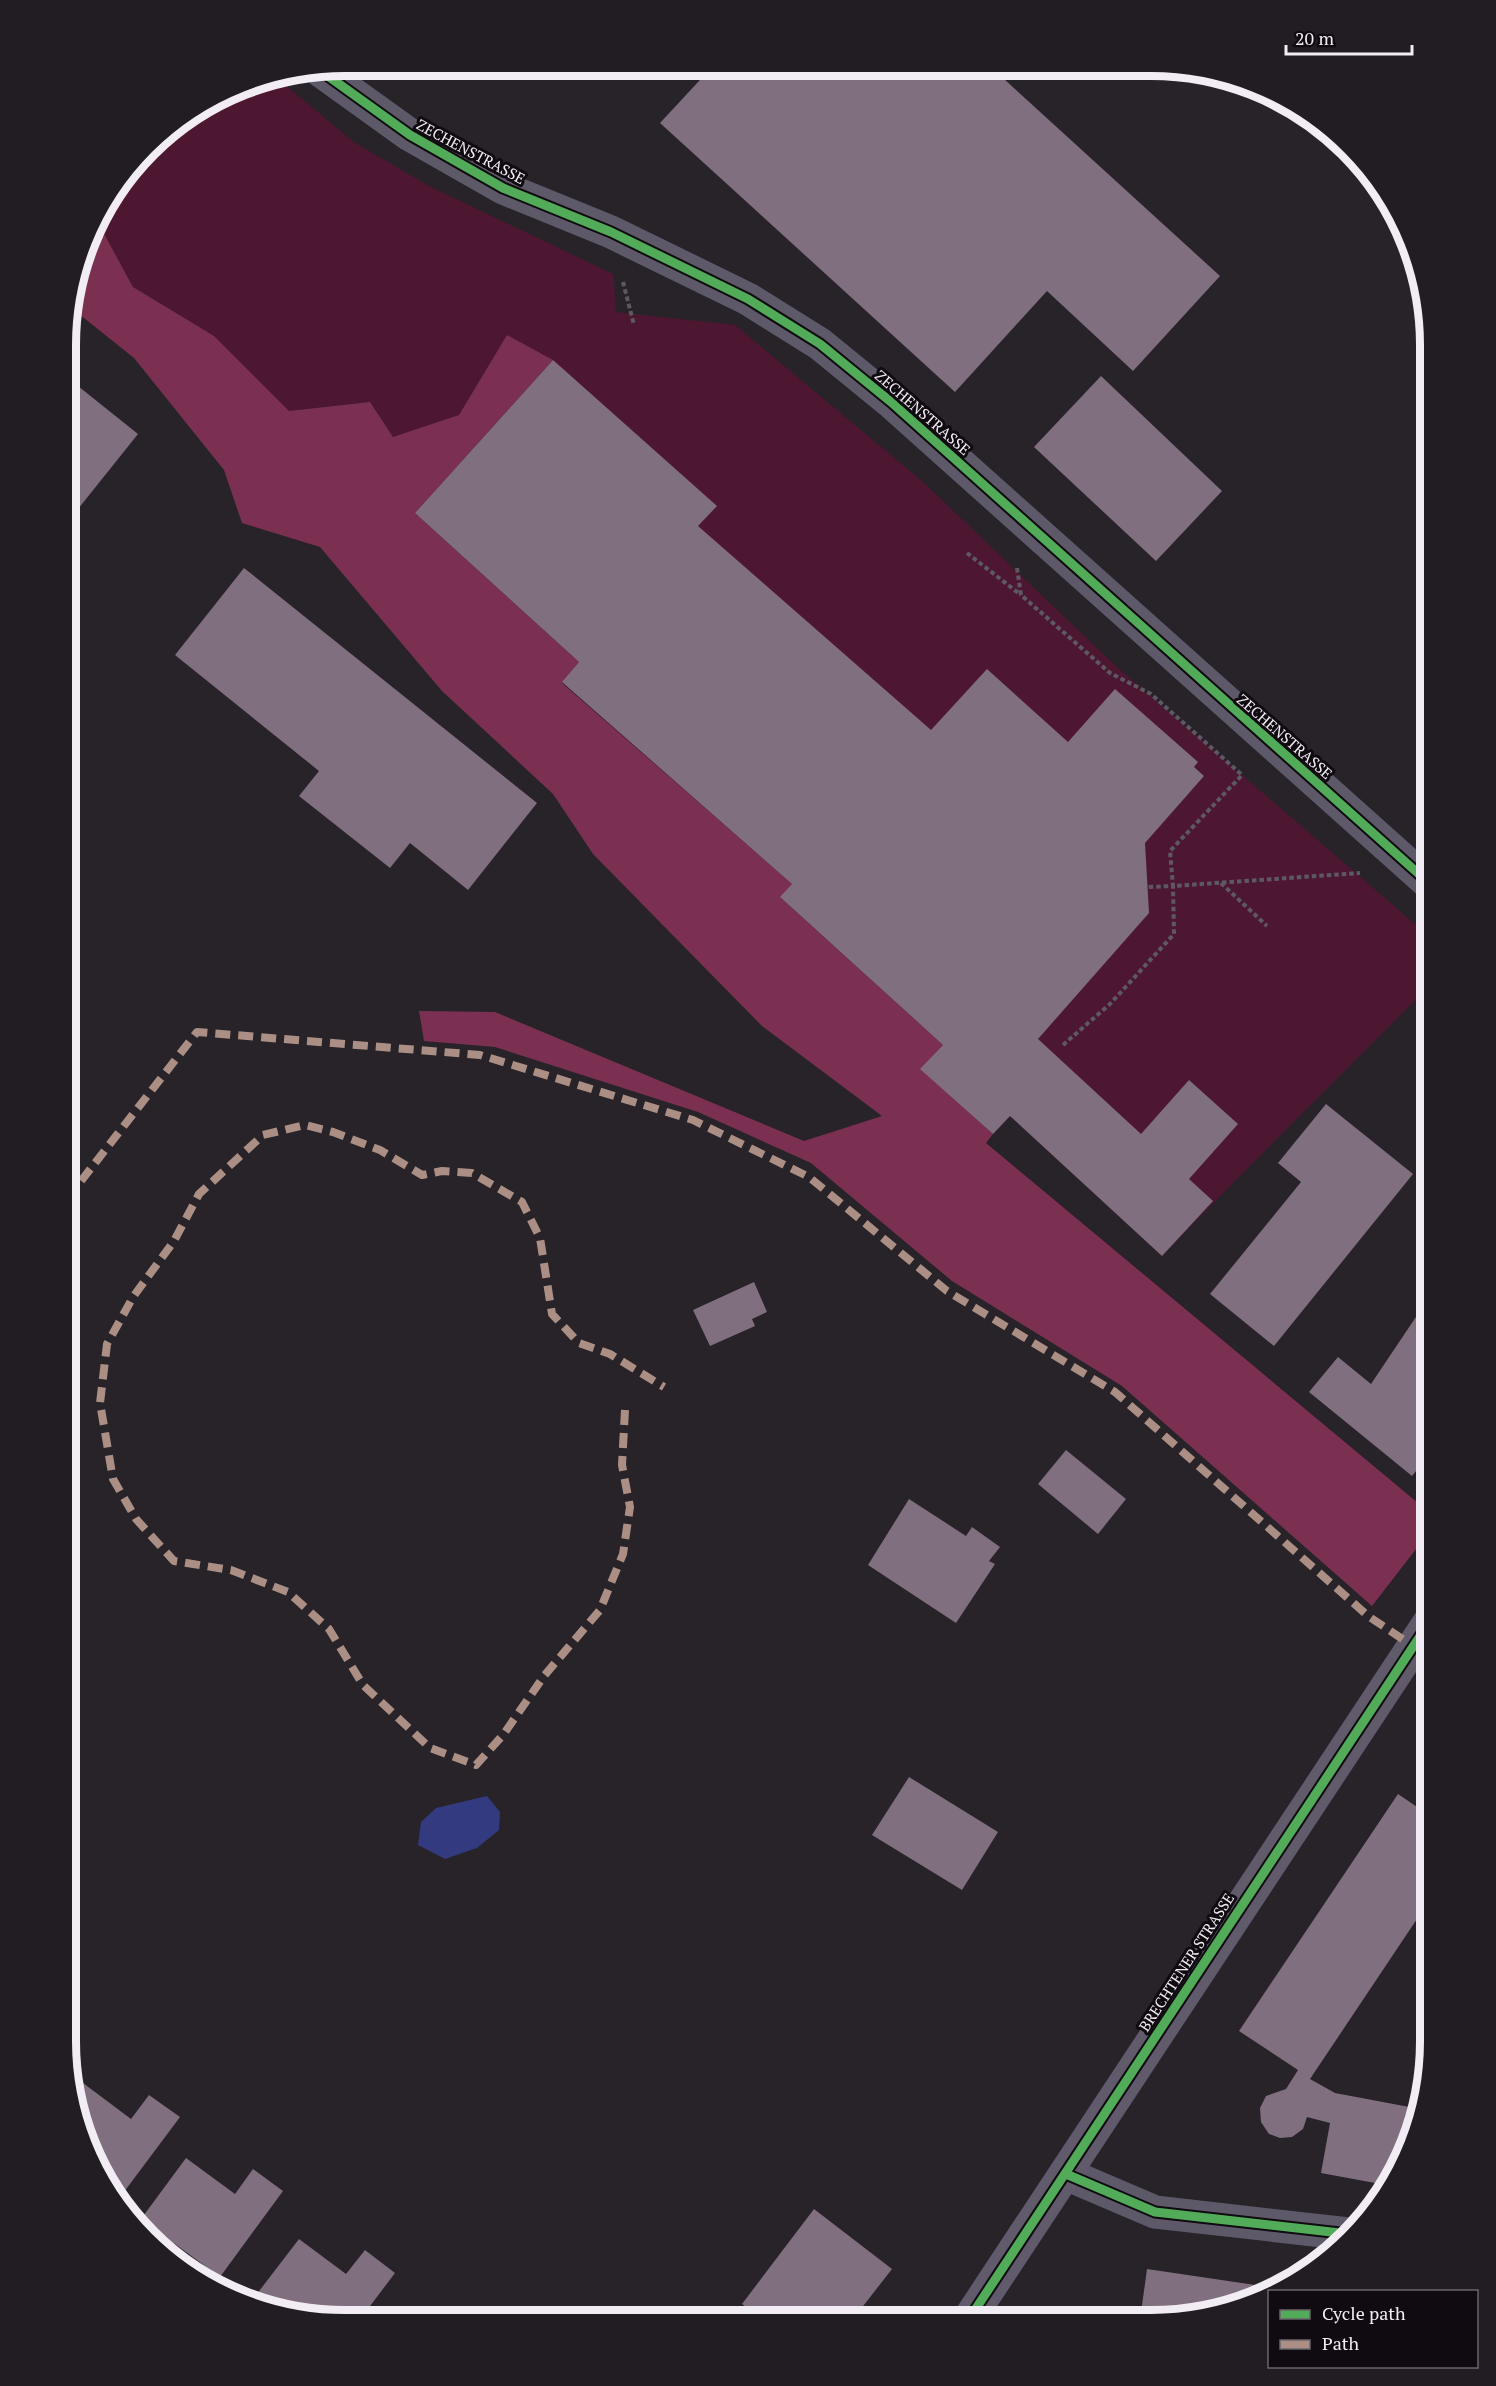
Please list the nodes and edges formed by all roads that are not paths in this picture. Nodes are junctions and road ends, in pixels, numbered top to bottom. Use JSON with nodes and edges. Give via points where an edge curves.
{"nodes":[{"id":1,"x":329,"y":77,"type":"edge"},
{"id":2,"x":1420,"y":875,"type":"edge"},
{"id":3,"x":1420,"y":1636,"type":"edge"},
{"id":4,"x":1066,"y":2174,"type":"junction"},
{"id":5,"x":1339,"y":2233,"type":"edge"},
{"id":6,"x":975,"y":2310,"type":"edge"}],
"edges":[{"from":1,"to":2,"type":"street","name":"ZECHENSTRASSE","via":[[410,135],[503,188],[611,232],[748,298],[820,344],[891,402]]},
{"from":3,"to":4,"type":"main road","name":"BRECHTENER STRASSE"},
{"from":4,"to":5,"type":"street","via":[[1155,2212]]},
{"from":4,"to":6,"type":"main road","name":"BRECHTENER STRASSE"}]}
